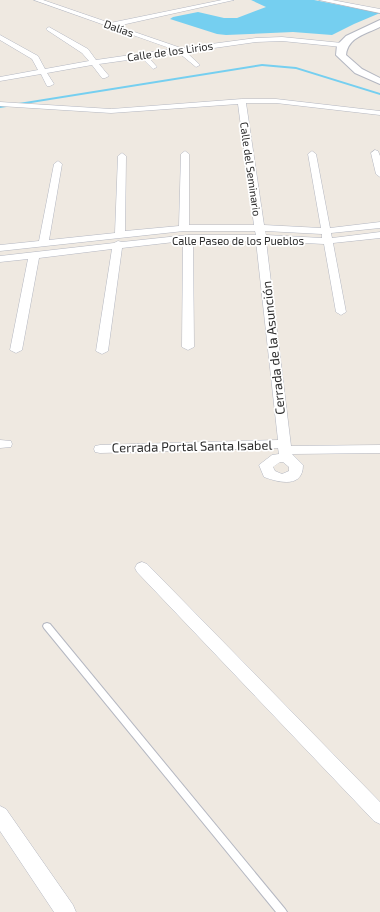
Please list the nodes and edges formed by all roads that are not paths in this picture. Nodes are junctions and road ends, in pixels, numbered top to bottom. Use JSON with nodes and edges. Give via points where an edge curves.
{"nodes":[{"id":1,"x":36,"y":0,"type":"edge"},
{"id":2,"x":231,"y":0,"type":"edge"},
{"id":3,"x":322,"y":0,"type":"edge"},
{"id":4,"x":380,"y":11,"type":"edge"},
{"id":5,"x":380,"y":23,"type":"edge"},
{"id":6,"x":110,"y":25,"type":"junction"},
{"id":7,"x":49,"y":29,"type":"dead end"},
{"id":8,"x":0,"y":37,"type":"edge"},
{"id":9,"x":342,"y":46,"type":"junction"},
{"id":10,"x":180,"y":50,"type":"junction"},
{"id":11,"x":143,"y":56,"type":"junction"},
{"id":12,"x":95,"y":62,"type":"junction"},
{"id":13,"x":196,"y":65,"type":"dead end"},
{"id":14,"x":153,"y":68,"type":"dead end"},
{"id":15,"x":42,"y":71,"type":"junction"},
{"id":16,"x":105,"y":76,"type":"dead end"},
{"id":17,"x":0,"y":79,"type":"edge"},
{"id":18,"x":380,"y":81,"type":"edge"},
{"id":19,"x":50,"y":84,"type":"dead end"},
{"id":20,"x":242,"y":101,"type":"junction"},
{"id":21,"x":0,"y":104,"type":"edge"},
{"id":22,"x":380,"y":113,"type":"edge"},
{"id":23,"x":375,"y":153,"type":"dead end"},
{"id":24,"x":185,"y":154,"type":"dead end"},
{"id":25,"x":312,"y":154,"type":"dead end"},
{"id":26,"x":122,"y":156,"type":"dead end"},
{"id":27,"x":58,"y":164,"type":"dead end"},
{"id":28,"x":380,"y":174,"type":"edge"},
{"id":29,"x":380,"y":225,"type":"edge"},
{"id":30,"x":186,"y":233,"type":"junction"},
{"id":31,"x":260,"y":233,"type":"junction"},
{"id":32,"x":380,"y":235,"type":"edge"},
{"id":33,"x":328,"y":236,"type":"junction"},
{"id":34,"x":119,"y":239,"type":"junction"},
{"id":35,"x":43,"y":244,"type":"junction"},
{"id":36,"x":0,"y":248,"type":"edge"},
{"id":37,"x":34,"y":256,"type":"junction"},
{"id":38,"x":0,"y":259,"type":"edge"},
{"id":39,"x":341,"y":312,"type":"dead end"},
{"id":40,"x":188,"y":346,"type":"dead end"},
{"id":41,"x":16,"y":350,"type":"dead end"},
{"id":42,"x":102,"y":351,"type":"dead end"},
{"id":43,"x":100,"y":448,"type":"dead end"},
{"id":44,"x":380,"y":449,"type":"edge"},
{"id":45,"x":285,"y":451,"type":"junction"},
{"id":46,"x":142,"y":568,"type":"dead end"},
{"id":47,"x":47,"y":626,"type":"dead end"},
{"id":48,"x":0,"y":815,"type":"edge"},
{"id":49,"x":380,"y":815,"type":"edge"},
{"id":50,"x":66,"y":912,"type":"edge"},
{"id":51,"x":282,"y":912,"type":"edge"}],
"edges":[{"from":1,"to":6,"type":"street","name":"Dalías"},
{"from":2,"to":6,"type":"street"},
{"from":3,"to":4,"type":"street"},
{"from":5,"to":9,"type":"street","via":[[348,38]]},
{"from":6,"to":10,"type":"street","name":"Dalías"},
{"from":7,"to":12,"type":"street","via":[[85,51]]},
{"from":8,"to":15,"type":"street","via":[[35,58]]},
{"from":9,"to":10,"type":"street","name":"Calle de los Lirios","via":[[276,39]]},
{"from":9,"to":18,"type":"street","via":[[341,55],[347,63],[360,73]]},
{"from":10,"to":11,"type":"street","name":"Calle de los Lirios"},
{"from":10,"to":13,"type":"street","name":"Dalías"},
{"from":11,"to":12,"type":"street","name":"Calle de los Lirios"},
{"from":11,"to":14,"type":"street"},
{"from":12,"to":15,"type":"street","name":"Calle de los Lirios"},
{"from":12,"to":16,"type":"street"},
{"from":15,"to":17,"type":"street","name":"Calle de los Lirios"},
{"from":15,"to":19,"type":"street"},
{"from":20,"to":21,"type":"street","via":[[111,111]]},
{"from":20,"to":22,"type":"street","via":[[276,101]]},
{"from":20,"to":31,"type":"street","name":"Calle del Seminario"},
{"from":23,"to":28,"type":"street"},
{"from":24,"to":30,"type":"street"},
{"from":25,"to":33,"type":"street"},
{"from":26,"to":34,"type":"street"},
{"from":27,"to":35,"type":"street"},
{"from":29,"to":33,"type":"street","name":"Calle Paseo de los Pueblos"},
{"from":30,"to":31,"type":"street","name":"Calle Paseo de los Pueblos"},
{"from":30,"to":34,"type":"street","name":"Calle Paseo de los Pueblos"},
{"from":30,"to":40,"type":"street"},
{"from":31,"to":33,"type":"street","name":"Calle Paseo de los Pueblos"},
{"from":31,"to":45,"type":"street","name":"Cerrada de la Asunción"},
{"from":32,"to":33,"type":"street","name":"Calle Paseo de los Pueblos"},
{"from":33,"to":39,"type":"street"},
{"from":34,"to":35,"type":"street","name":"Calle Paseo de los Pueblos"},
{"from":34,"to":37,"type":"street","name":"Calle Paseo de los Pueblos"},
{"from":34,"to":42,"type":"street"},
{"from":35,"to":36,"type":"street","name":"Calle Paseo de los Pueblos"},
{"from":37,"to":38,"type":"street","name":"Calle Paseo de los Pueblos"},
{"from":37,"to":41,"type":"street"},
{"from":43,"to":45,"type":"street","name":"Cerrada Portal Santa Isabel"},
{"from":44,"to":45,"type":"street","name":"Cerrada Portal Santa Isabel"},
{"from":46,"to":49,"type":"street"},
{"from":47,"to":51,"type":"lane"},
{"from":48,"to":50,"type":"street"}]}
